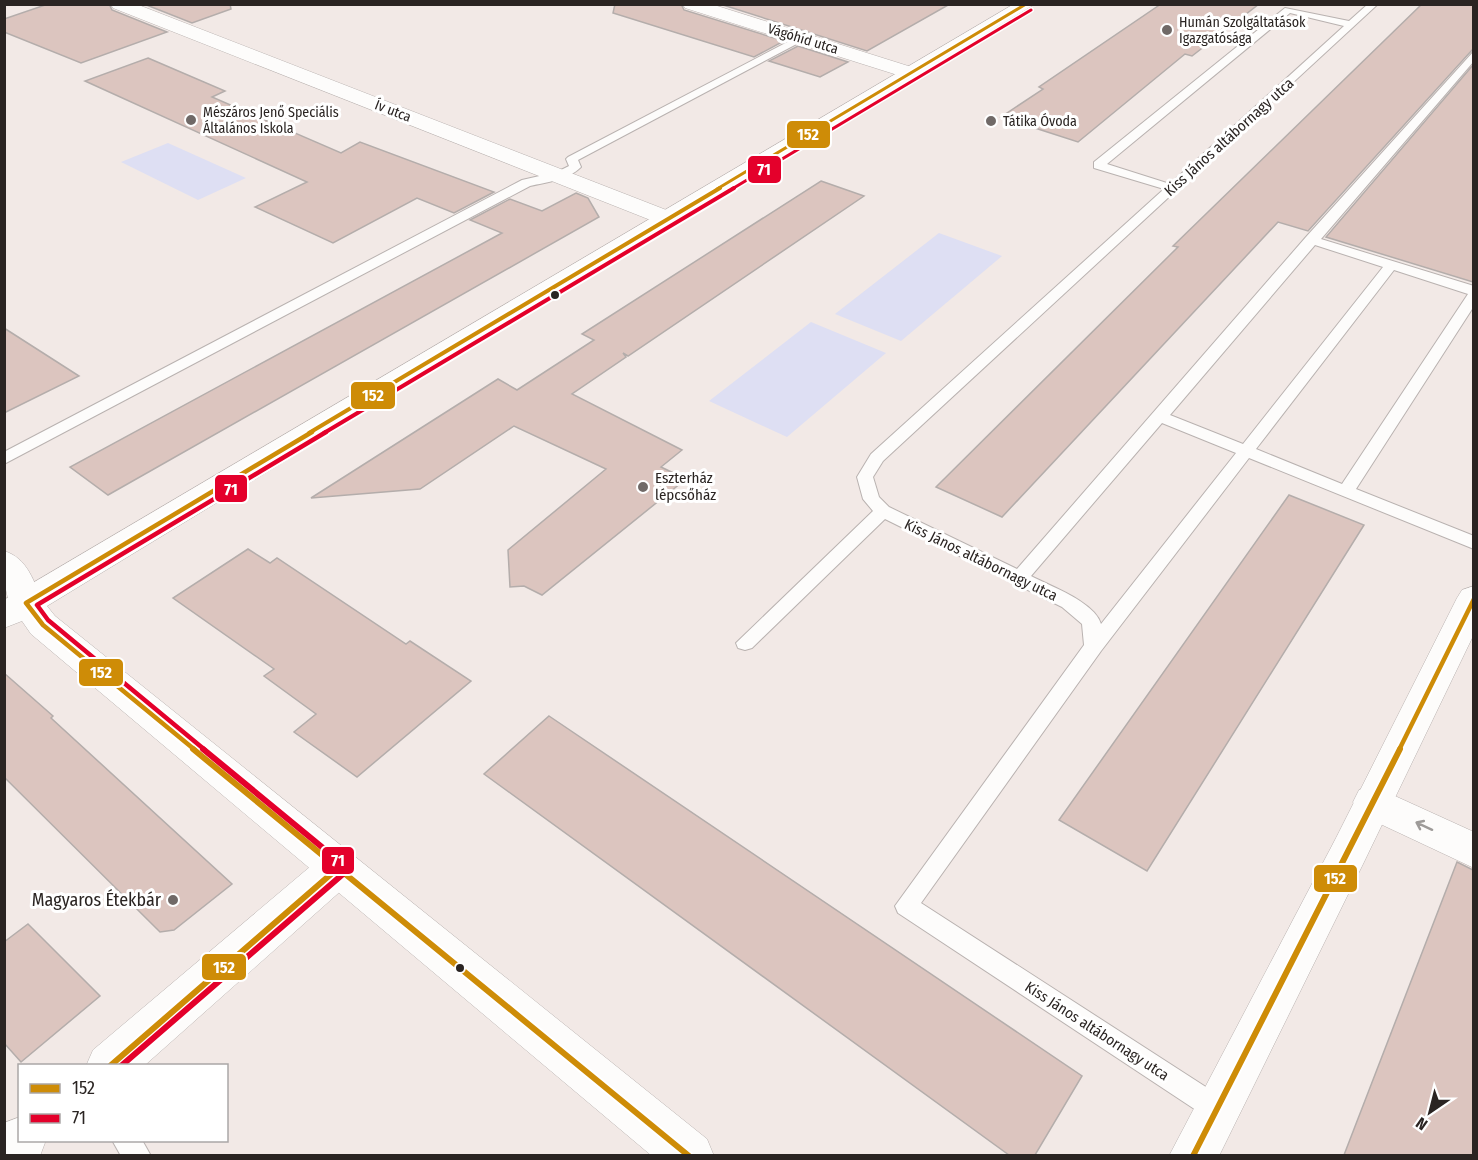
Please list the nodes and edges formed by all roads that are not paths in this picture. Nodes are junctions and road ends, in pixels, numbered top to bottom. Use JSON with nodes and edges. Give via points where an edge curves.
{"nodes":[{"id":1,"x":119,"y":4,"type":"edge"},
{"id":2,"x":691,"y":4,"type":"edge"},
{"id":3,"x":1027,"y":4,"type":"edge"},
{"id":4,"x":1374,"y":4,"type":"edge"},
{"id":5,"x":1353,"y":25,"type":"junction"},
{"id":6,"x":801,"y":39,"type":"junction"},
{"id":7,"x":1473,"y":54,"type":"edge"},
{"id":8,"x":914,"y":74,"type":"junction"},
{"id":9,"x":561,"y":175,"type":"junction"},
{"id":10,"x":1172,"y":188,"type":"junction"},
{"id":11,"x":666,"y":218,"type":"junction"},
{"id":12,"x":1311,"y":240,"type":"junction"},
{"id":13,"x":1391,"y":265,"type":"junction"},
{"id":14,"x":1473,"y":293,"type":"edge"},
{"id":15,"x":1159,"y":416,"type":"junction"},
{"id":16,"x":1248,"y":452,"type":"junction"},
{"id":17,"x":4,"y":459,"type":"edge"},
{"id":18,"x":1347,"y":492,"type":"junction"},
{"id":19,"x":883,"y":511,"type":"junction"},
{"id":20,"x":1473,"y":543,"type":"edge"},
{"id":21,"x":4,"y":562,"type":"edge"},
{"id":22,"x":1019,"y":578,"type":"junction"},
{"id":23,"x":1473,"y":598,"type":"edge"},
{"id":24,"x":15,"y":610,"type":"edge"},
{"id":25,"x":745,"y":643,"type":"dead end"},
{"id":26,"x":1094,"y":646,"type":"junction"},
{"id":27,"x":1373,"y":802,"type":"junction"},
{"id":28,"x":1473,"y":851,"type":"edge"},
{"id":29,"x":338,"y":868,"type":"junction"},
{"id":30,"x":110,"y":1064,"type":"edge"},
{"id":31,"x":1217,"y":1109,"type":"junction"},
{"id":32,"x":20,"y":1142,"type":"edge"},
{"id":33,"x":127,"y":1142,"type":"edge"},
{"id":34,"x":5,"y":1155,"type":"edge"},
{"id":35,"x":138,"y":1155,"type":"edge"},
{"id":36,"x":690,"y":1155,"type":"edge"},
{"id":37,"x":1193,"y":1155,"type":"edge"}],
"edges":[{"from":1,"to":9,"type":"street","name":"Ív utca"},
{"from":2,"to":6,"type":"street","name":"Vágóhíd utca"},
{"from":3,"to":8,"type":"street"},
{"from":4,"to":5,"type":"lane","name":"Kiss János altábornagy utca"},
{"from":5,"to":10,"type":"lane","name":"Kiss János altábornagy utca"},
{"from":5,"to":10,"type":"lane","via":[[1288,10],[1098,165]]},
{"from":6,"to":8,"type":"street","name":"Vágóhíd utca"},
{"from":6,"to":9,"type":"lane","via":[[572,159],[575,167]]},
{"from":7,"to":12,"type":"lane"},
{"from":8,"to":11,"type":"street"},
{"from":9,"to":11,"type":"street","name":"Ív utca"},
{"from":9,"to":17,"type":"lane","via":[[526,183]]},
{"from":10,"to":19,"type":"lane","name":"Kiss János altábornagy utca","via":[[877,458],[865,477],[871,499]]},
{"from":11,"to":24,"type":"street"},
{"from":12,"to":13,"type":"lane"},
{"from":12,"to":15,"type":"lane"},
{"from":13,"to":14,"type":"lane"},
{"from":13,"to":16,"type":"lane"},
{"from":14,"to":18,"type":"lane"},
{"from":15,"to":16,"type":"lane"},
{"from":15,"to":22,"type":"lane"},
{"from":16,"to":18,"type":"lane"},
{"from":16,"to":26,"type":"lane"},
{"from":18,"to":20,"type":"lane"},
{"from":19,"to":22,"type":"lane","name":"Kiss János altábornagy utca"},
{"from":19,"to":25,"type":"lane"},
{"from":21,"to":24,"type":"street","via":[[13,572]]},
{"from":22,"to":26,"type":"lane","name":"Kiss János altábornagy utca","via":[[1068,602],[1091,621]]},
{"from":23,"to":27,"type":"street"},
{"from":24,"to":29,"type":"street","via":[[43,625]]},
{"from":26,"to":31,"type":"lane","name":"Kiss János altábornagy utca","via":[[906,906]]},
{"from":28,"to":27,"type":"street","one_way":true},
{"from":27,"to":31,"type":"street"},
{"from":29,"to":30,"type":"street"},
{"from":29,"to":36,"type":"street"},
{"from":31,"to":37,"type":"street"},
{"from":32,"to":34,"type":"street"},
{"from":33,"to":35,"type":"lane"}]}
